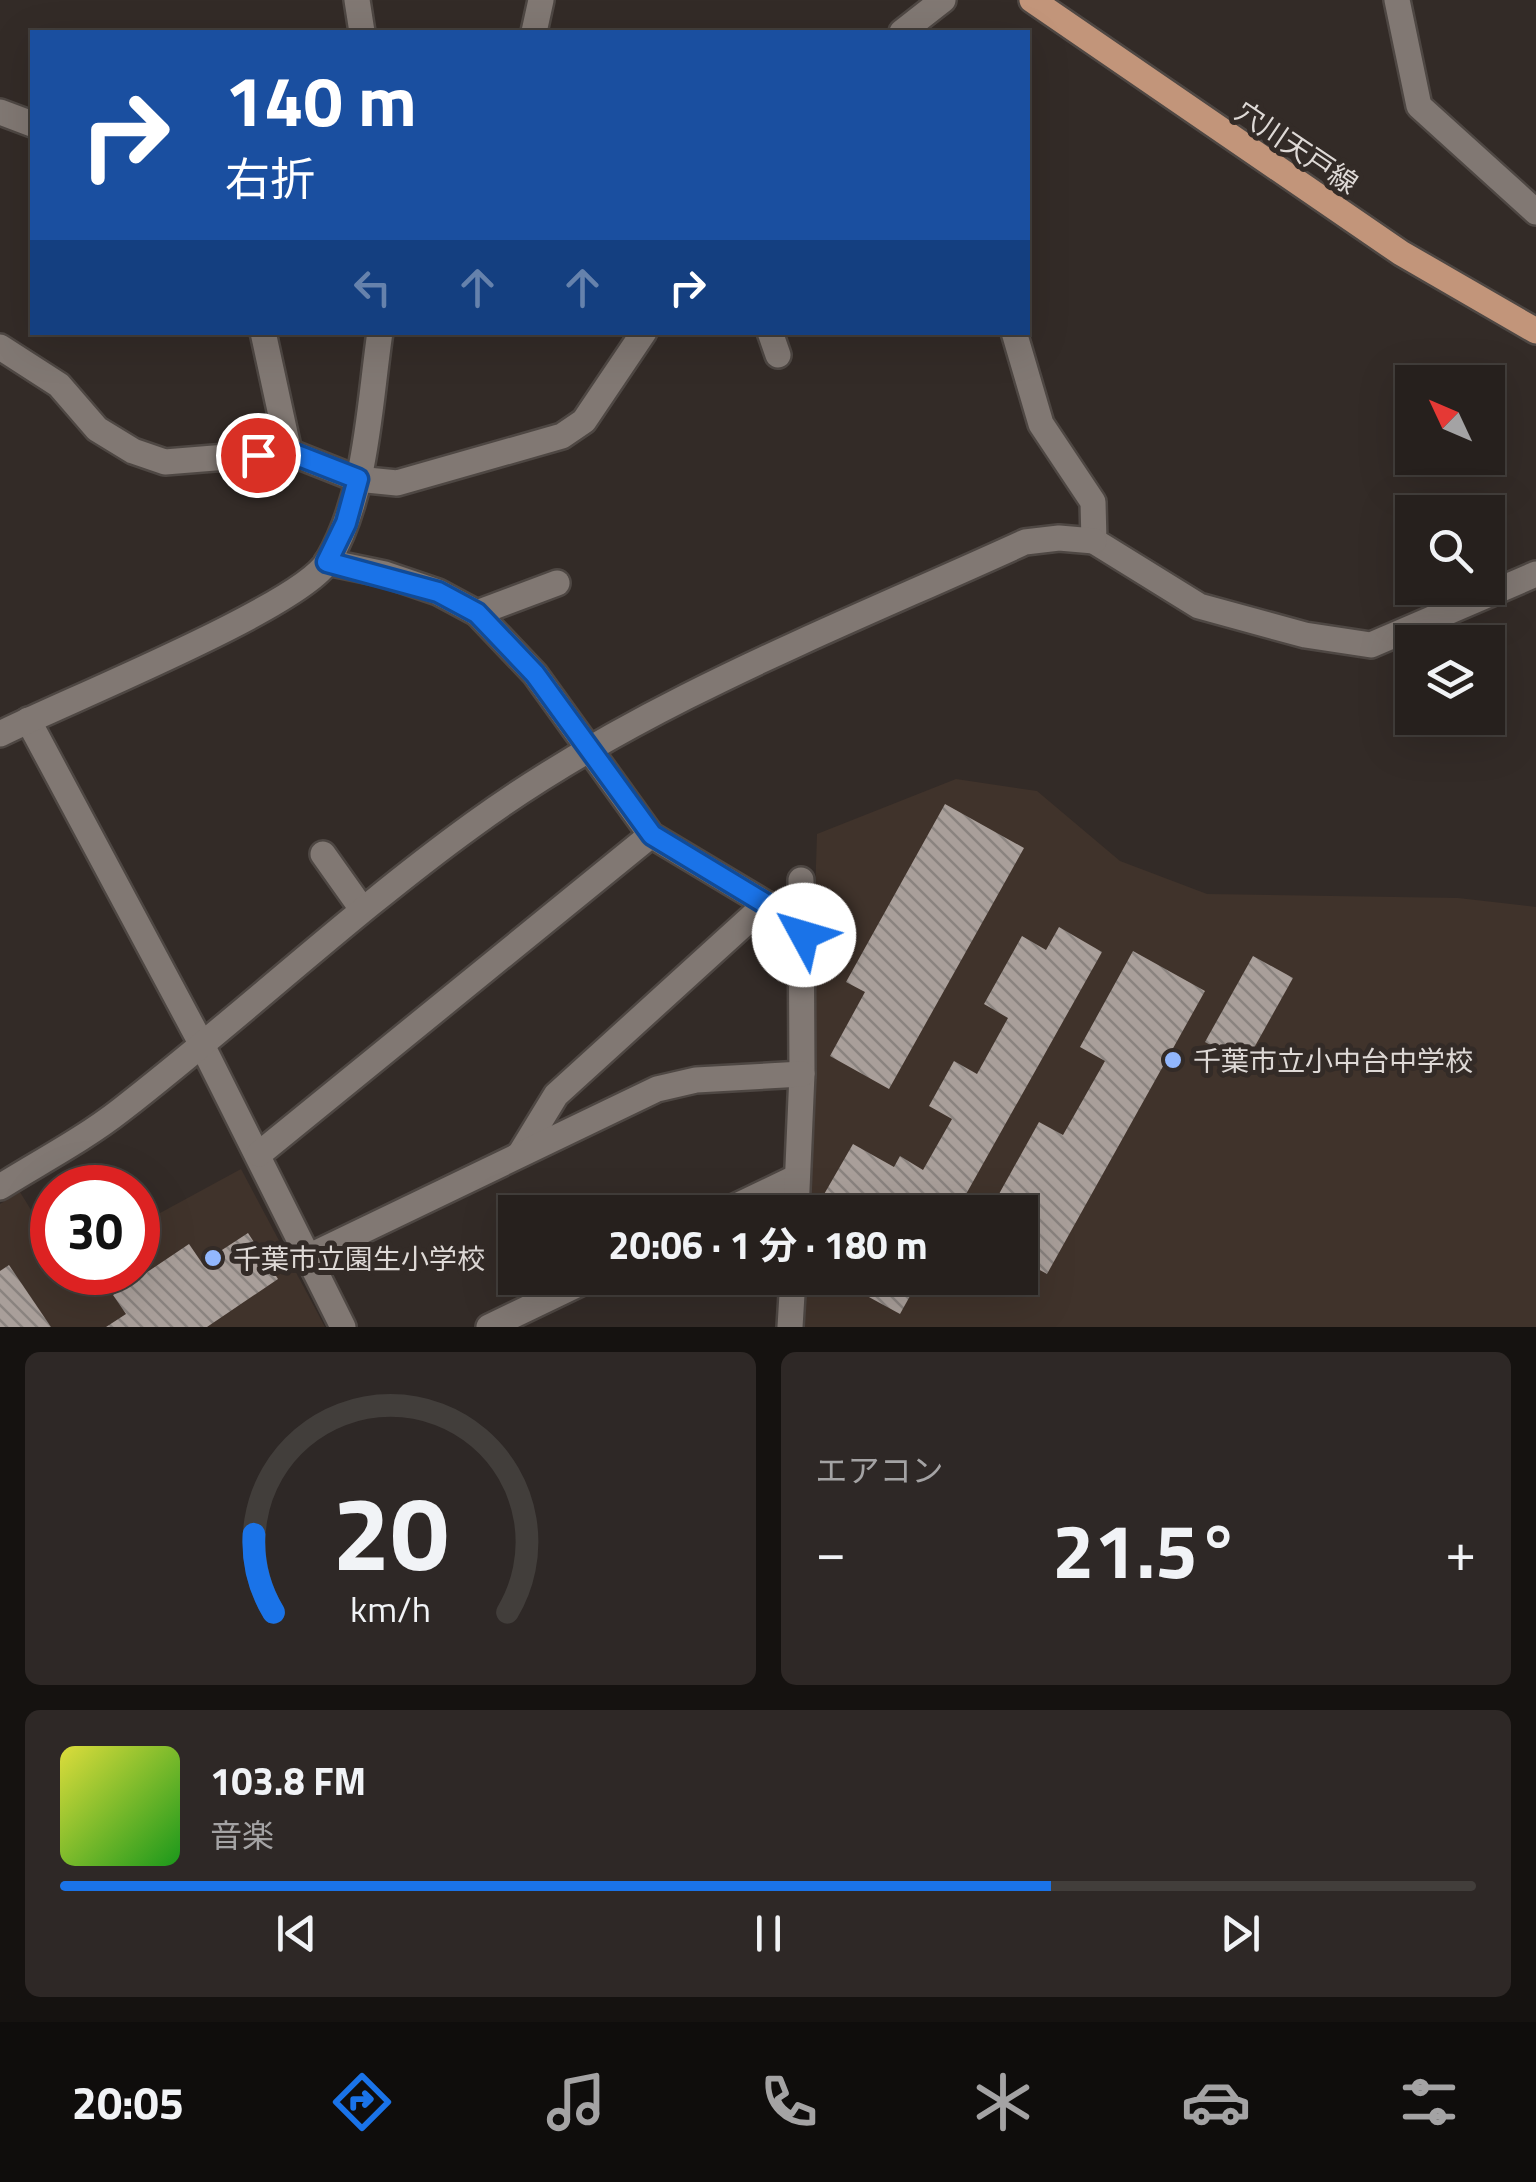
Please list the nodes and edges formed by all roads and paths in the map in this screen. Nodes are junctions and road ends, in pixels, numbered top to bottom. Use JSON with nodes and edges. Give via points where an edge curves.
{"nodes":[{"id":1,"x":358,"y":0,"type":"edge"},
{"id":2,"x":541,"y":0,"type":"edge"},
{"id":3,"x":943,"y":0,"type":"edge"},
{"id":4,"x":1032,"y":0,"type":"edge"},
{"id":5,"x":1396,"y":0,"type":"edge"},
{"id":6,"x":362,"y":30,"type":"edge"},
{"id":7,"x":534,"y":30,"type":"edge"},
{"id":8,"x":905,"y":30,"type":"edge"},
{"id":9,"x":0,"y":112,"type":"edge"},
{"id":10,"x":30,"y":123,"type":"edge"},
{"id":11,"x":1536,"y":212,"type":"edge"},
{"id":12,"x":1536,"y":331,"type":"edge"},
{"id":13,"x":264,"y":335,"type":"edge"},
{"id":14,"x":380,"y":335,"type":"edge"},
{"id":15,"x":642,"y":335,"type":"edge"},
{"id":16,"x":1015,"y":335,"type":"edge"},
{"id":17,"x":0,"y":347,"type":"edge"},
{"id":18,"x":289,"y":452,"type":"junction"},
{"id":19,"x":358,"y":479,"type":"junction"},
{"id":20,"x":1094,"y":541,"type":"junction"},
{"id":21,"x":327,"y":562,"type":"junction"},
{"id":22,"x":1536,"y":574,"type":"edge"},
{"id":23,"x":557,"y":583,"type":"dead end"},
{"id":24,"x":477,"y":613,"type":"junction"},
{"id":25,"x":28,"y":720,"type":"junction"},
{"id":26,"x":0,"y":734,"type":"edge"},
{"id":27,"x":589,"y":751,"type":"junction"},
{"id":28,"x":652,"y":835,"type":"junction"},
{"id":29,"x":324,"y":854,"type":"dead end"},
{"id":30,"x":800,"y":880,"type":"dead end"},
{"id":31,"x":766,"y":904,"type":"junction"},
{"id":32,"x":362,"y":909,"type":"junction"},
{"id":33,"x":804,"y":935,"type":"junction"},
{"id":34,"x":201,"y":1042,"type":"junction"},
{"id":35,"x":802,"y":1074,"type":"junction"},
{"id":36,"x":259,"y":1154,"type":"junction"},
{"id":37,"x":520,"y":1154,"type":"junction"},
{"id":38,"x":797,"y":1177,"type":"junction"},
{"id":39,"x":0,"y":1188,"type":"edge"},
{"id":40,"x":759,"y":1195,"type":"edge"},
{"id":41,"x":796,"y":1195,"type":"edge"},
{"id":42,"x":308,"y":1257,"type":"junction"},
{"id":43,"x":556,"y":1295,"type":"edge"},
{"id":44,"x":792,"y":1295,"type":"edge"},
{"id":45,"x":789,"y":1326,"type":"edge"},
{"id":46,"x":344,"y":1327,"type":"edge"},
{"id":47,"x":490,"y":1327,"type":"edge"}],
"edges":[{"from":1,"to":6,"type":"street"},
{"from":2,"to":7,"type":"street"},
{"from":3,"to":8,"type":"street"},
{"from":4,"to":12,"type":"main road","name":"穴川天戸線","via":[[1401,253]]},
{"from":5,"to":11,"type":"street","via":[[1419,106]]},
{"from":9,"to":10,"type":"street"},
{"from":13,"to":18,"type":"street"},
{"from":14,"to":19,"type":"street"},
{"from":15,"to":19,"type":"street","via":[[584,421],[562,436],[396,483]]},
{"from":16,"to":20,"type":"street","via":[[1041,424],[1093,502]]},
{"from":17,"to":18,"type":"street","via":[[59,385],[97,429],[133,451],[165,462]]},
{"from":18,"to":19,"type":"street"},
{"from":19,"to":21,"type":"street"},
{"from":20,"to":22,"type":"street","via":[[1199,606],[1370,645]]},
{"from":20,"to":27,"type":"street","via":[[1025,542],[718,683]]},
{"from":21,"to":24,"type":"street","via":[[438,592]]},
{"from":21,"to":25,"type":"street","via":[[316,578],[237,622]]},
{"from":23,"to":24,"type":"street"},
{"from":24,"to":27,"type":"street","via":[[535,674]]},
{"from":25,"to":26,"type":"street"},
{"from":25,"to":34,"type":"street"},
{"from":27,"to":28,"type":"street"},
{"from":27,"to":32,"type":"street","via":[[476,822]]},
{"from":28,"to":31,"type":"street"},
{"from":28,"to":36,"type":"street"},
{"from":29,"to":32,"type":"street"},
{"from":30,"to":33,"type":"street"},
{"from":31,"to":33,"type":"street"},
{"from":31,"to":37,"type":"street","via":[[556,1094]]},
{"from":32,"to":34,"type":"street"},
{"from":33,"to":35,"type":"street"},
{"from":34,"to":36,"type":"street"},
{"from":34,"to":39,"type":"street","via":[[119,1112]]},
{"from":35,"to":37,"type":"street","via":[[696,1080],[657,1090]]},
{"from":35,"to":38,"type":"street"},
{"from":36,"to":42,"type":"street"},
{"from":37,"to":42,"type":"street"},
{"from":38,"to":40,"type":"street"},
{"from":38,"to":41,"type":"street"},
{"from":42,"to":46,"type":"street"},
{"from":43,"to":47,"type":"street"},
{"from":44,"to":45,"type":"street"}]}
